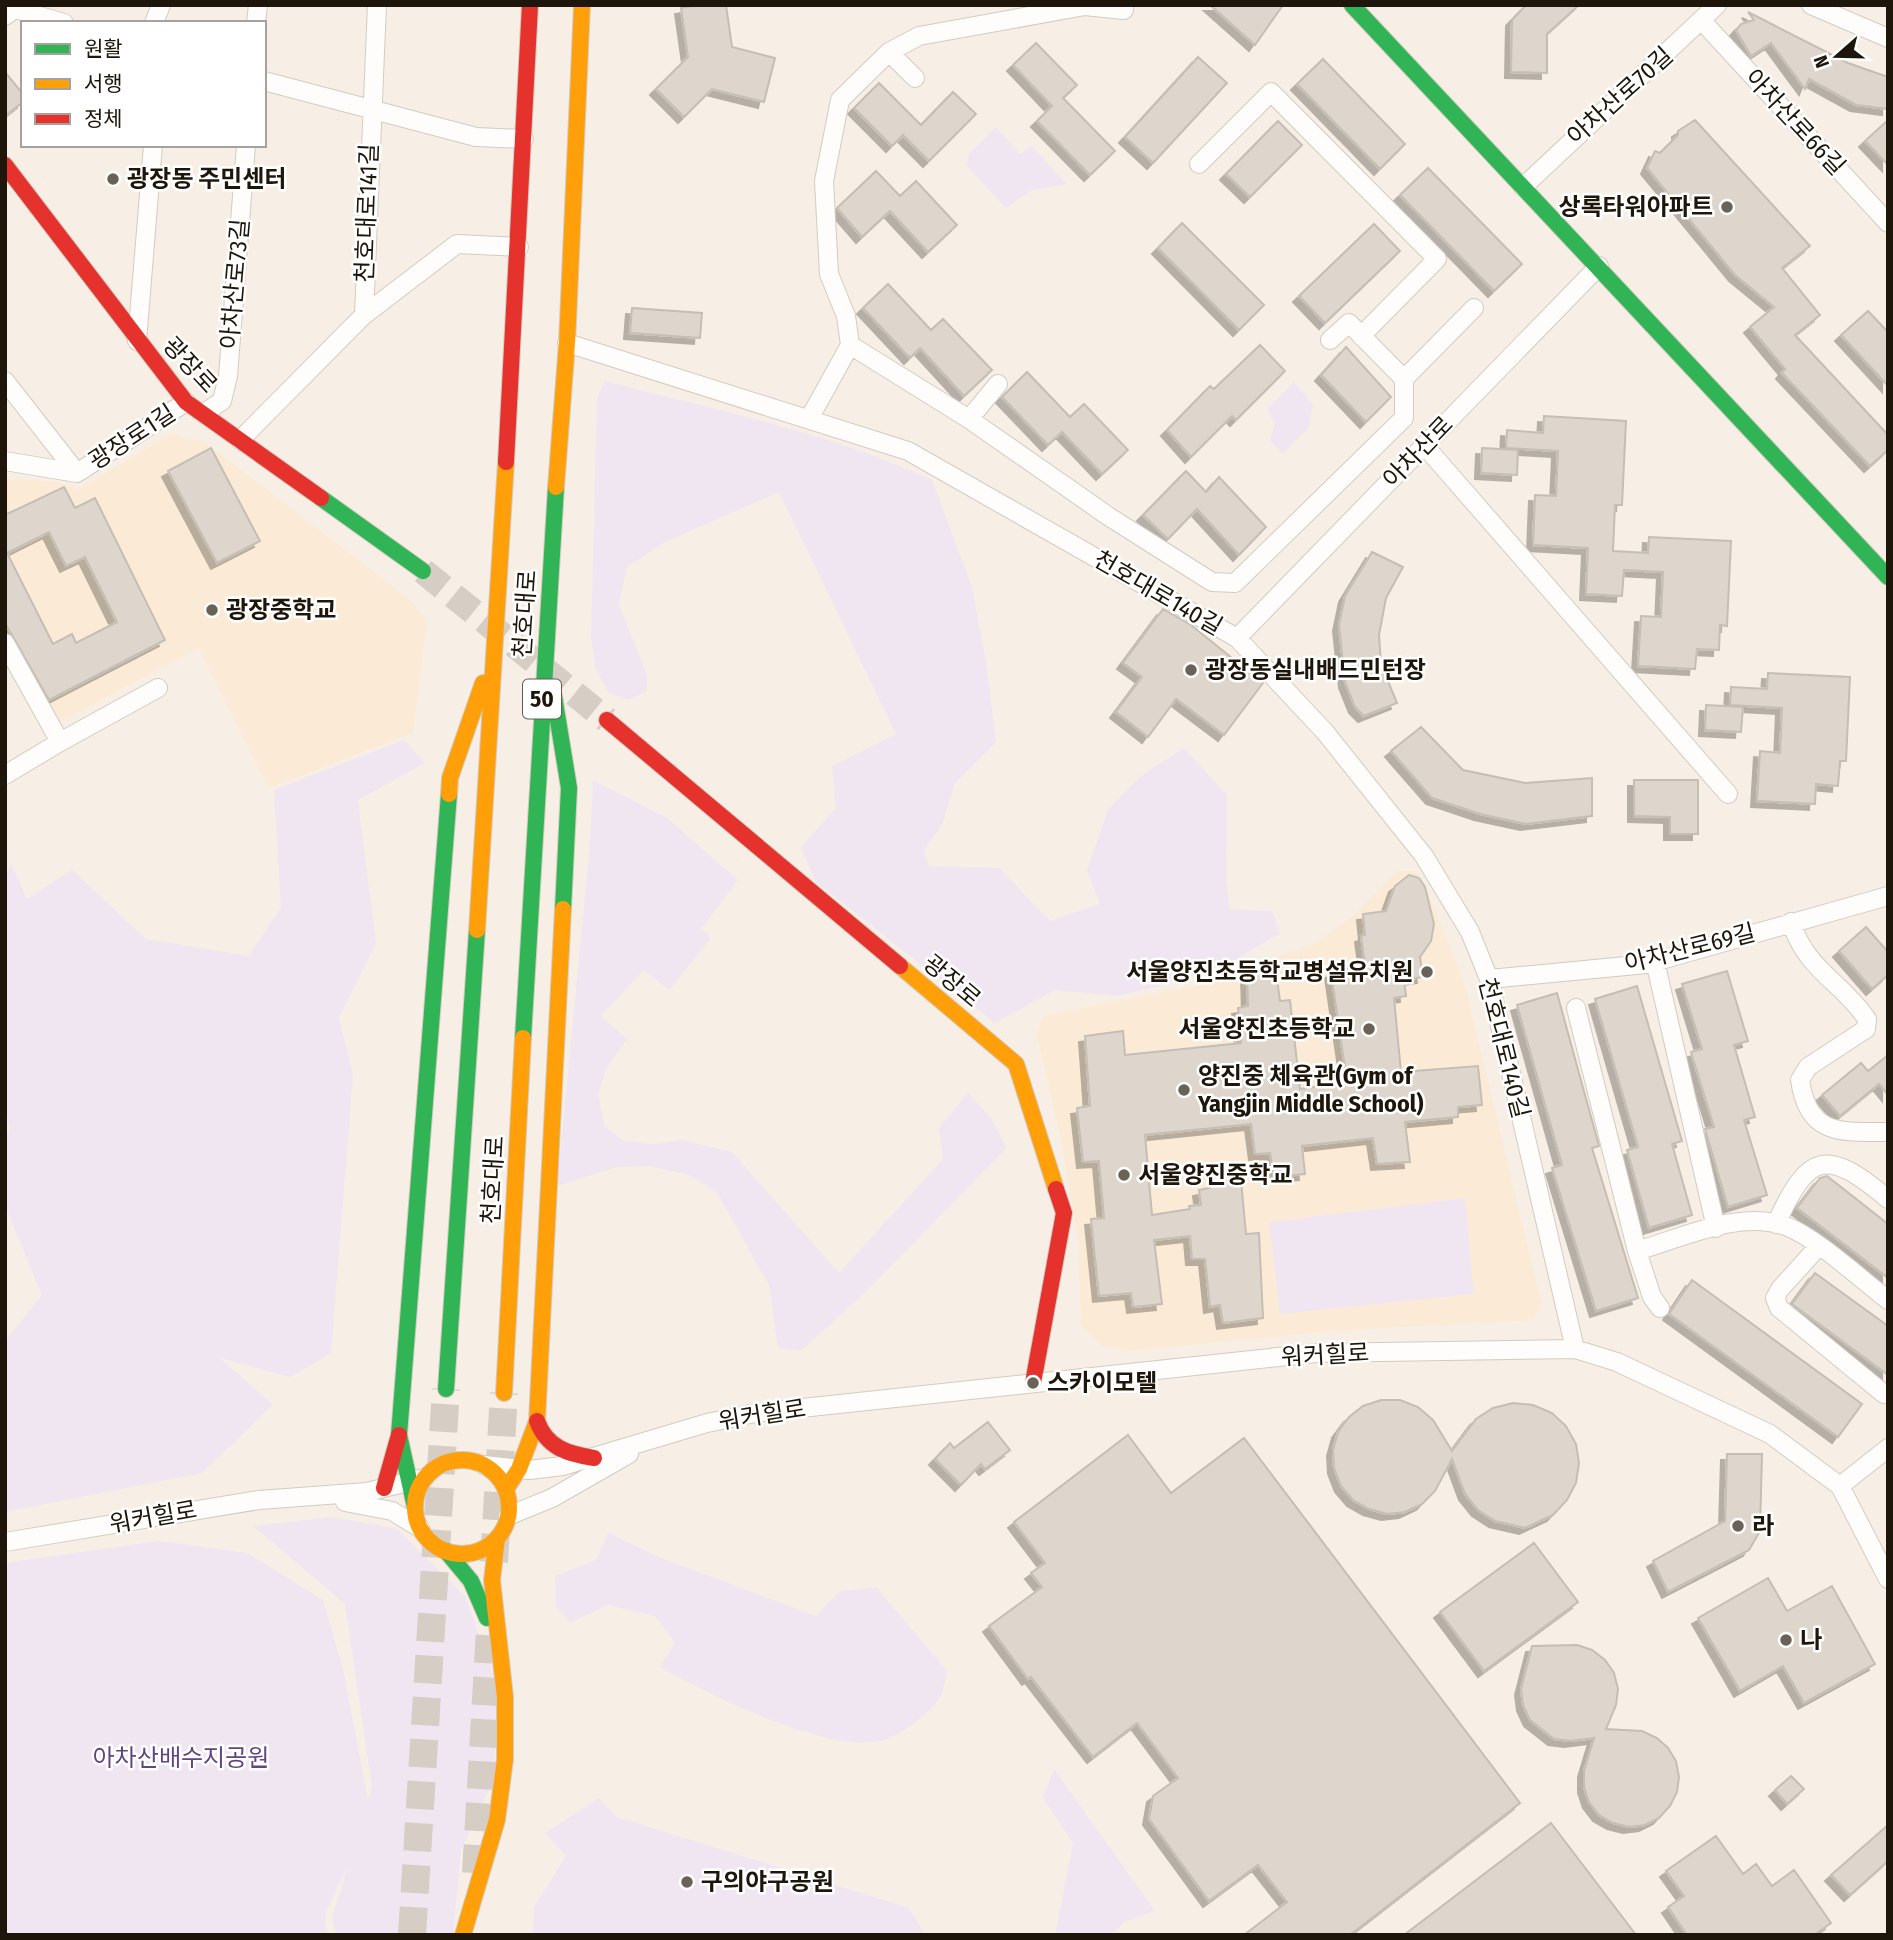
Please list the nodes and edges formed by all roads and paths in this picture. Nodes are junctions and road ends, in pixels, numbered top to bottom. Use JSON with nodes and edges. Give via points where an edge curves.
{"nodes":[{"id":1,"x":377,"y":5,"type":"edge"},
{"id":2,"x":530,"y":5,"type":"edge"},
{"id":3,"x":582,"y":5,"type":"edge"},
{"id":4,"x":1352,"y":5,"type":"edge"},
{"id":5,"x":1717,"y":5,"type":"edge"},
{"id":6,"x":1811,"y":5,"type":"edge"},
{"id":7,"x":1124,"y":10,"type":"dead end"},
{"id":8,"x":5,"y":16,"type":"edge"},
{"id":9,"x":57,"y":21,"type":"edge"},
{"id":10,"x":1702,"y":21,"type":"junction"},
{"id":11,"x":1888,"y":38,"type":"edge"},
{"id":12,"x":889,"y":52,"type":"junction"},
{"id":13,"x":915,"y":78,"type":"dead end"},
{"id":14,"x":266,"y":82,"type":"edge"},
{"id":15,"x":371,"y":110,"type":"junction"},
{"id":16,"x":524,"y":139,"type":"junction"},
{"id":17,"x":153,"y":147,"type":"edge"},
{"id":18,"x":246,"y":147,"type":"edge"},
{"id":19,"x":1199,"y":164,"type":"dead end"},
{"id":20,"x":5,"y":165,"type":"edge"},
{"id":21,"x":21,"y":183,"type":"junction"},
{"id":22,"x":1523,"y":187,"type":"junction"},
{"id":23,"x":5,"y":194,"type":"edge"},
{"id":24,"x":1888,"y":223,"type":"edge"},
{"id":25,"x":519,"y":247,"type":"junction"},
{"id":26,"x":1599,"y":266,"type":"junction"},
{"id":27,"x":1474,"y":308,"type":"dead end"},
{"id":28,"x":364,"y":315,"type":"junction"},
{"id":29,"x":1361,"y":336,"type":"junction"},
{"id":30,"x":1331,"y":340,"type":"dead end"},
{"id":31,"x":137,"y":341,"type":"junction"},
{"id":32,"x":567,"y":343,"type":"junction"},
{"id":33,"x":850,"y":345,"type":"junction"},
{"id":34,"x":1404,"y":379,"type":"junction"},
{"id":35,"x":5,"y":382,"type":"edge"},
{"id":36,"x":998,"y":384,"type":"dead end"},
{"id":37,"x":186,"y":401,"type":"junction"},
{"id":38,"x":204,"y":413,"type":"junction"},
{"id":39,"x":809,"y":419,"type":"junction"},
{"id":40,"x":969,"y":419,"type":"junction"},
{"id":41,"x":240,"y":440,"type":"junction"},
{"id":42,"x":1424,"y":445,"type":"junction"},
{"id":43,"x":5,"y":461,"type":"edge"},
{"id":44,"x":77,"y":473,"type":"junction"},
{"id":45,"x":423,"y":570,"type":"tunnel mouth"},
{"id":46,"x":1888,"y":576,"type":"edge"},
{"id":47,"x":1237,"y":638,"type":"junction"},
{"id":48,"x":5,"y":643,"type":"edge"},
{"id":49,"x":545,"y":645,"type":"junction"},
{"id":50,"x":496,"y":647,"type":"junction"},
{"id":51,"x":159,"y":688,"type":"dead end"},
{"id":52,"x":607,"y":720,"type":"tunnel mouth"},
{"id":53,"x":60,"y":742,"type":"junction"},
{"id":54,"x":5,"y":775,"type":"edge"},
{"id":55,"x":1728,"y":794,"type":"dead end"},
{"id":56,"x":1888,"y":896,"type":"edge"},
{"id":57,"x":1791,"y":922,"type":"junction"},
{"id":58,"x":1655,"y":961,"type":"junction"},
{"id":59,"x":1489,"y":979,"type":"junction"},
{"id":60,"x":1576,"y":1008,"type":"dead end"},
{"id":61,"x":1888,"y":1132,"type":"edge"},
{"id":62,"x":1888,"y":1199,"type":"edge"},
{"id":63,"x":1776,"y":1224,"type":"junction"},
{"id":64,"x":1716,"y":1227,"type":"junction"},
{"id":65,"x":1818,"y":1247,"type":"junction"},
{"id":66,"x":1637,"y":1251,"type":"junction"},
{"id":67,"x":1888,"y":1300,"type":"edge"},
{"id":68,"x":1660,"y":1308,"type":"dead end"},
{"id":69,"x":1575,"y":1349,"type":"junction"},
{"id":70,"x":1033,"y":1383,"type":"junction"},
{"id":71,"x":446,"y":1390,"type":"tunnel mouth"},
{"id":72,"x":504,"y":1393,"type":"tunnel mouth"},
{"id":73,"x":1884,"y":1394,"type":"dead end"},
{"id":74,"x":537,"y":1422,"type":"junction"},
{"id":75,"x":676,"y":1432,"type":"junction"},
{"id":76,"x":399,"y":1435,"type":"junction"},
{"id":77,"x":1888,"y":1447,"type":"edge"},
{"id":78,"x":594,"y":1458,"type":"junction"},
{"id":79,"x":484,"y":1465,"type":"junction"},
{"id":80,"x":519,"y":1469,"type":"junction"},
{"id":81,"x":416,"y":1479,"type":"junction"},
{"id":82,"x":1840,"y":1486,"type":"junction"},
{"id":83,"x":384,"y":1488,"type":"junction"},
{"id":84,"x":506,"y":1489,"type":"junction"},
{"id":85,"x":300,"y":1496,"type":"junction"},
{"id":86,"x":508,"y":1516,"type":"junction"},
{"id":87,"x":420,"y":1528,"type":"junction"},
{"id":88,"x":497,"y":1538,"type":"junction"},
{"id":89,"x":5,"y":1542,"type":"edge"},
{"id":90,"x":446,"y":1551,"type":"junction"},
{"id":91,"x":1888,"y":1579,"type":"edge"},
{"id":92,"x":500,"y":1653,"type":"junction"},
{"id":93,"x":463,"y":1935,"type":"edge"}],
"edges":[{"from":1,"to":15,"type":"street","name":"천호대로141길"},
{"from":2,"to":16,"type":"main road","name":"천호대로","number":"50"},
{"from":3,"to":32,"type":"main road","name":"천호대로","number":"50"},
{"from":4,"to":22,"type":"main road"},
{"from":5,"to":10,"type":"street","name":"아차산로70길"},
{"from":6,"to":11,"type":"street"},
{"from":7,"to":12,"type":"street","via":[[1085,6],[919,36]]},
{"from":8,"to":9,"type":"street","via":[[15,9]]},
{"from":10,"to":22,"type":"street","name":"아차산로70길"},
{"from":10,"to":24,"type":"street","name":"아차산로66길"},
{"from":12,"to":13,"type":"street"},
{"from":12,"to":33,"type":"street","via":[[840,100],[824,181],[829,274],[846,316]]},
{"from":14,"to":15,"type":"street"},
{"from":15,"to":16,"type":"street","via":[[476,137]]},
{"from":15,"to":28,"type":"street","name":"천호대로141길"},
{"from":16,"to":25,"type":"main road","name":"천호대로","number":"50"},
{"from":17,"to":31,"type":"street"},
{"from":18,"to":38,"type":"street","name":"아차산로73길","via":[[228,376],[222,401]]},
{"from":19,"to":29,"type":"street","via":[[1271,92],[1437,259]]},
{"from":20,"to":21,"type":"main road","name":"광장로"},
{"from":21,"to":23,"type":"street"},
{"from":21,"to":31,"type":"main road","name":"광장로"},
{"from":22,"to":26,"type":"main road"},
{"from":25,"to":28,"type":"street","name":"천호대로141길","via":[[457,244]]},
{"from":25,"to":50,"type":"main road","name":"천호대로","number":"50"},
{"from":26,"to":42,"type":"street","name":"아차산로"},
{"from":26,"to":46,"type":"main road"},
{"from":27,"to":34,"type":"street"},
{"from":28,"to":41,"type":"street","name":"천호대로141길"},
{"from":29,"to":30,"type":"street","via":[[1349,323]]},
{"from":29,"to":34,"type":"street"},
{"from":31,"to":37,"type":"main road","name":"광장로"},
{"from":32,"to":39,"type":"street","name":"천호대로140길"},
{"from":32,"to":49,"type":"main road","name":"천호대로","number":"50"},
{"from":33,"to":39,"type":"street"},
{"from":33,"to":40,"type":"street"},
{"from":34,"to":40,"type":"street","via":[[1404,418],[1235,583],[1212,582]]},
{"from":35,"to":44,"type":"street","name":"광장로1길"},
{"from":36,"to":40,"type":"street"},
{"from":37,"to":38,"type":"main road","name":"광장로"},
{"from":37,"to":44,"type":"street","name":"광장로1길"},
{"from":38,"to":41,"type":"main road","name":"광장로"},
{"from":39,"to":47,"type":"street","name":"천호대로140길","via":[[908,451]]},
{"from":41,"to":45,"type":"main road","name":"광장로"},
{"from":42,"to":47,"type":"street","name":"아차산로"},
{"from":42,"to":55,"type":"street"},
{"from":43,"to":44,"type":"street","name":"광장로1길"},
{"from":47,"to":59,"type":"street","name":"천호대로140길","via":[[1325,732],[1424,856],[1470,932]]},
{"from":48,"to":53,"type":"street"},
{"from":49,"to":72,"type":"main road","name":"천호대로","number":"50"},
{"from":49,"to":74,"type":"main road","via":[[569,788]]},
{"from":50,"to":71,"type":"main road","name":"천호대로","number":"50"},
{"from":50,"to":76,"type":"main road","via":[[450,778]]},
{"from":51,"to":53,"type":"street"},
{"from":52,"to":70,"type":"main road","name":"광장로","via":[[1016,1064],[1064,1213]]},
{"from":53,"to":54,"type":"street"},
{"from":56,"to":57,"type":"street","name":"아차산로69길"},
{"from":57,"to":58,"type":"street","name":"아차산로69길"},
{"from":57,"to":61,"type":"street","via":[[1809,959],[1854,999],[1867,1019],[1866,1029],[1808,1067],[1800,1080],[1813,1118],[1824,1127],[1847,1132]]},
{"from":58,"to":59,"type":"street","name":"아차산로69길"},
{"from":58,"to":64,"type":"street"},
{"from":59,"to":69,"type":"street","name":"천호대로140길"},
{"from":60,"to":66,"type":"street"},
{"from":62,"to":63,"type":"street","via":[[1857,1173],[1829,1162],[1817,1164],[1788,1196]]},
{"from":63,"to":64,"type":"street","via":[[1759,1221]]},
{"from":63,"to":65,"type":"street","via":[[1789,1227]]},
{"from":64,"to":66,"type":"street"},
{"from":65,"to":67,"type":"street"},
{"from":65,"to":73,"type":"street","via":[[1780,1289],[1775,1298],[1779,1308]]},
{"from":66,"to":68,"type":"street"},
{"from":69,"to":70,"type":"street","name":"워커힐로","via":[[1315,1353]]},
{"from":69,"to":82,"type":"street","name":"워커힐로","via":[[1617,1362],[1770,1434]]},
{"from":70,"to":75,"type":"street","name":"워커힐로","via":[[755,1413]]},
{"from":74,"to":78,"type":"main road","via":[[540,1434],[564,1454]]},
{"from":74,"to":80,"type":"main road"},
{"from":75,"to":78,"type":"street","name":"워커힐로"},
{"from":75,"to":86,"type":"street","name":"워커힐로","via":[[616,1460],[552,1499]]},
{"from":76,"to":81,"type":"main road"},
{"from":76,"to":83,"type":"main road"},
{"from":77,"to":82,"type":"street"},
{"from":78,"to":80,"type":"street","name":"워커힐로"},
{"from":79,"to":80,"type":"street","name":"워커힐로"},
{"from":79,"to":81,"type":"main road","via":[[459,1459]]},
{"from":79,"to":84,"type":"main road"},
{"from":80,"to":84,"type":"main road"},
{"from":81,"to":83,"type":"street","name":"워커힐로"},
{"from":81,"to":87,"type":"main road"},
{"from":82,"to":91,"type":"street","name":"워커힐로"},
{"from":83,"to":85,"type":"street","name":"워커힐로"},
{"from":84,"to":86,"type":"main road"},
{"from":85,"to":87,"type":"street","name":"워커힐로","via":[[392,1511]]},
{"from":85,"to":89,"type":"street","name":"워커힐로"},
{"from":86,"to":88,"type":"main road"},
{"from":87,"to":90,"type":"main road"},
{"from":88,"to":90,"type":"main road","via":[[468,1554]]},
{"from":88,"to":92,"type":"main road","via":[[492,1580]]},
{"from":90,"to":92,"type":"main road","via":[[478,1594]]},
{"from":92,"to":93,"type":"main road","via":[[505,1697],[502,1789],[490,1849]]}]}
